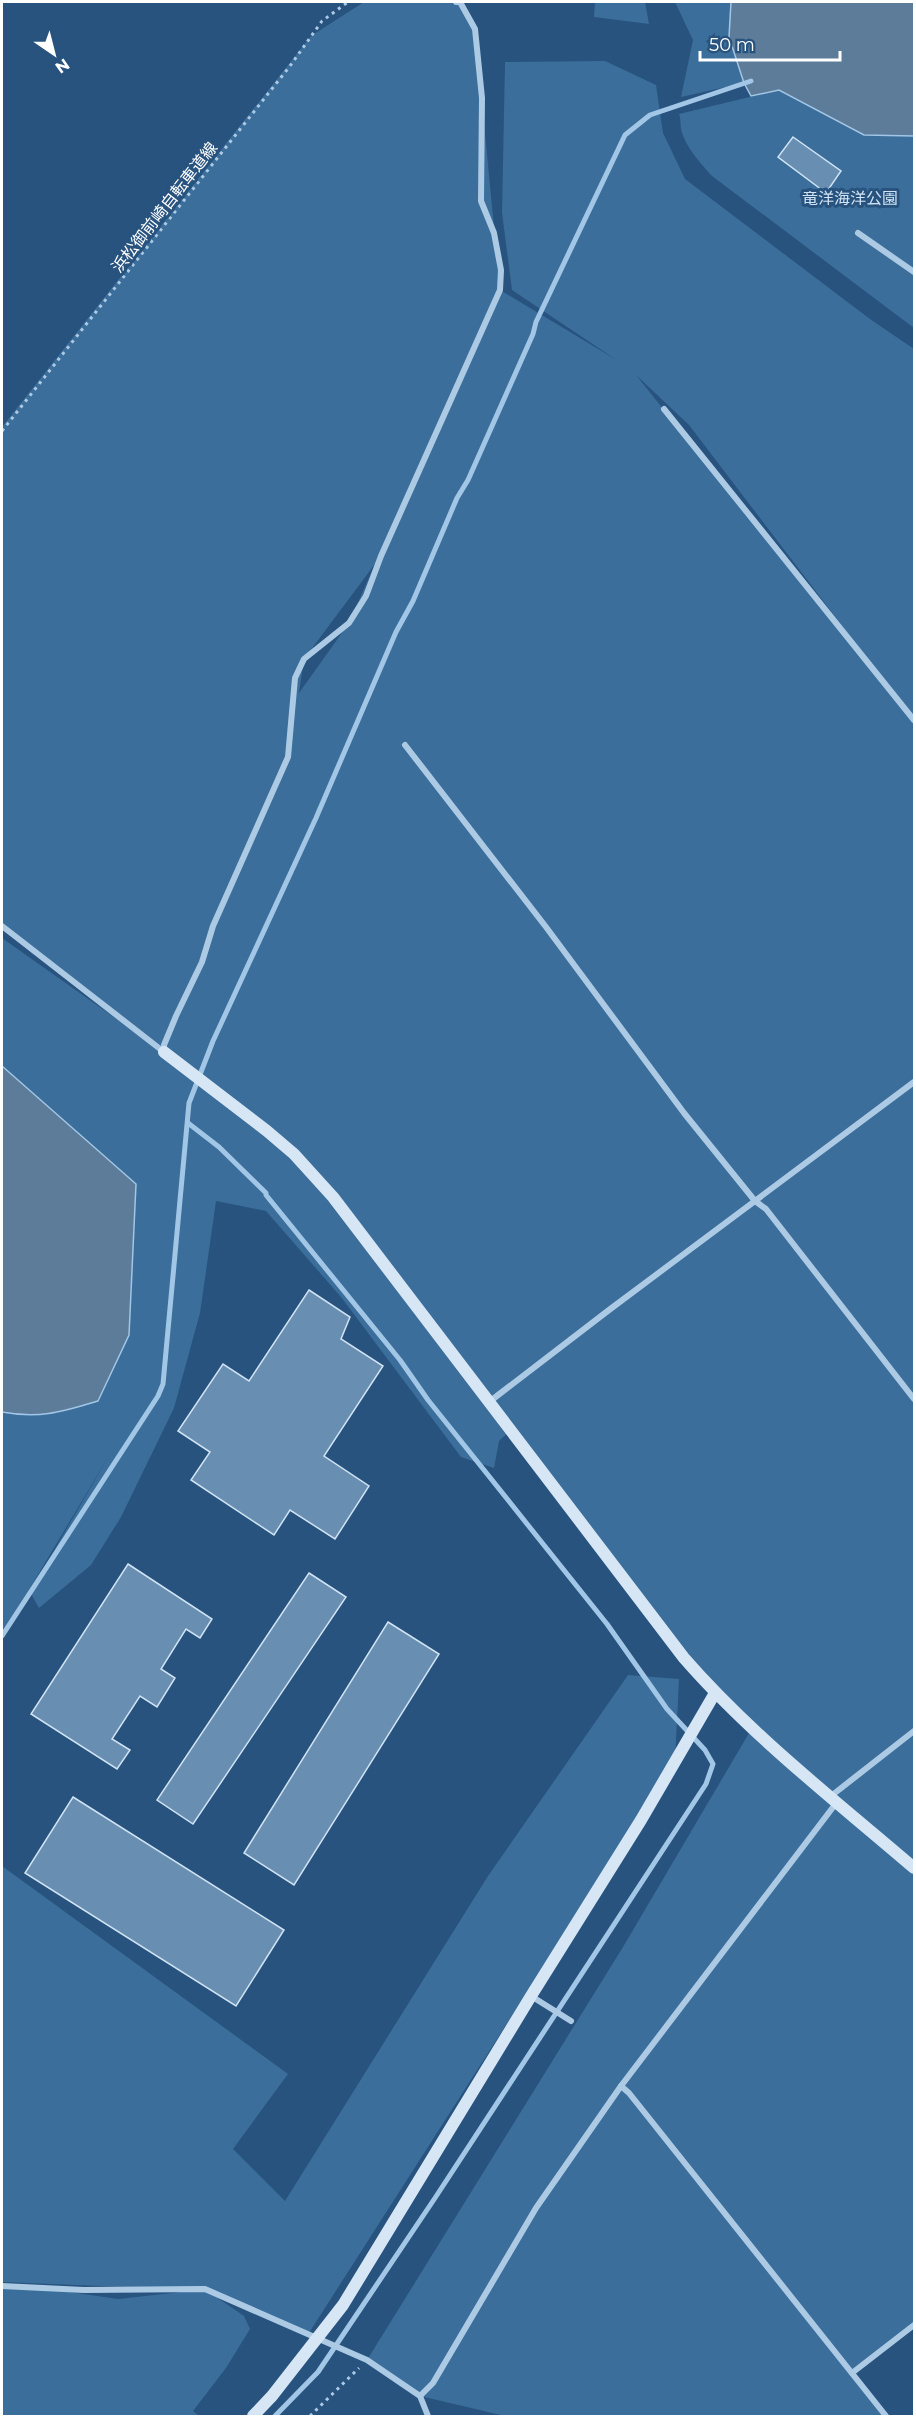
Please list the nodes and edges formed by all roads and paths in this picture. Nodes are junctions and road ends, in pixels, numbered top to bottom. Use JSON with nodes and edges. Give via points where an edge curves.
{"nodes":[{"id":1,"x":348,"y":2,"type":"edge"},
{"id":2,"x":456,"y":2,"type":"edge"},
{"id":3,"x":858,"y":233,"type":"dead end"},
{"id":4,"x":915,"y":272,"type":"edge"},
{"id":5,"x":664,"y":409,"type":"dead end"},
{"id":6,"x":2,"y":431,"type":"edge"},
{"id":7,"x":915,"y":720,"type":"edge"},
{"id":8,"x":405,"y":745,"type":"dead end"},
{"id":9,"x":2,"y":926,"type":"edge"},
{"id":10,"x":164,"y":1052,"type":"junction"},
{"id":11,"x":915,"y":1082,"type":"edge"},
{"id":12,"x":755,"y":1201,"type":"junction"},
{"id":13,"x":915,"y":1399,"type":"edge"},
{"id":14,"x":489,"y":1403,"type":"junction"},
{"id":15,"x":715,"y":1693,"type":"junction"},
{"id":16,"x":915,"y":1731,"type":"edge"},
{"id":17,"x":834,"y":1799,"type":"junction"},
{"id":18,"x":915,"y":1868,"type":"edge"},
{"id":19,"x":531,"y":1996,"type":"junction"},
{"id":20,"x":571,"y":2021,"type":"dead end"},
{"id":21,"x":621,"y":2086,"type":"junction"},
{"id":22,"x":2,"y":2286,"type":"edge"},
{"id":23,"x":915,"y":2325,"type":"edge"},
{"id":24,"x":316,"y":2340,"type":"junction"},
{"id":25,"x":367,"y":2360,"type":"junction"},
{"id":26,"x":852,"y":2373,"type":"junction"},
{"id":27,"x":420,"y":2396,"type":"junction"},
{"id":28,"x":253,"y":2416,"type":"edge"},
{"id":29,"x":310,"y":2416,"type":"edge"},
{"id":30,"x":428,"y":2416,"type":"edge"},
{"id":31,"x":886,"y":2416,"type":"edge"}],
"edges":[{"from":1,"to":6,"type":"path","name":"浜松御前崎自転車道線","via":[[322,21]]},
{"from":2,"to":10,"type":"street","via":[[460,2],[475,29],[482,98],[481,201],[494,233],[501,270],[500,290],[366,596],[349,622],[304,658],[295,678],[288,757],[213,926]]},
{"from":3,"to":4,"type":"street"},
{"from":5,"to":7,"type":"street"},
{"from":8,"to":12,"type":"street"},
{"from":9,"to":10,"type":"street"},
{"from":10,"to":14,"type":"street","via":[[294,1154],[333,1197]]},
{"from":11,"to":12,"type":"street"},
{"from":12,"to":13,"type":"street","via":[[766,1209]]},
{"from":12,"to":14,"type":"street"},
{"from":14,"to":15,"type":"street"},
{"from":15,"to":17,"type":"street"},
{"from":15,"to":19,"type":"street"},
{"from":16,"to":17,"type":"street"},
{"from":17,"to":18,"type":"street"},
{"from":17,"to":21,"type":"street"},
{"from":19,"to":20,"type":"street"},
{"from":19,"to":24,"type":"street","via":[[344,2305]]},
{"from":21,"to":26,"type":"street"},
{"from":21,"to":27,"type":"street","via":[[536,2208],[433,2383]]},
{"from":22,"to":24,"type":"street","via":[[205,2289]]},
{"from":23,"to":26,"type":"street"},
{"from":24,"to":25,"type":"street"},
{"from":24,"to":28,"type":"street"},
{"from":25,"to":27,"type":"street"},
{"from":25,"to":29,"type":"path"},
{"from":26,"to":31,"type":"street"},
{"from":27,"to":30,"type":"street"}]}
